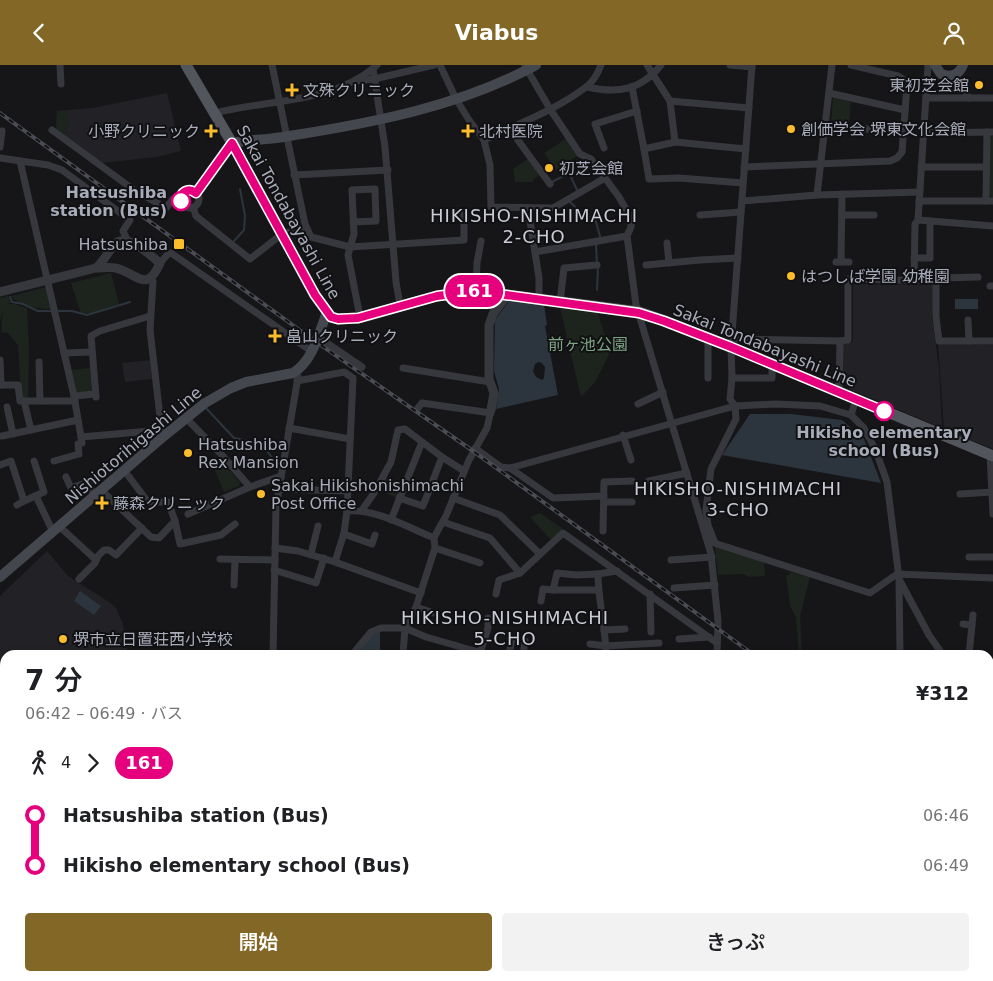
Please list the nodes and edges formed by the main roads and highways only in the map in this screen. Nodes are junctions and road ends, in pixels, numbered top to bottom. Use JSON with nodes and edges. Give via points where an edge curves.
{"nodes":[{"id":1,"x":186,"y":65,"type":"edge"},
{"id":2,"x":935,"y":65,"type":"edge"},
{"id":3,"x":963,"y":65,"type":"edge"},
{"id":4,"x":529,"y":67,"type":"edge"},
{"id":5,"x":232,"y":143,"type":"junction"},
{"id":6,"x":326,"y":312,"type":"junction"},
{"id":7,"x":992,"y":456,"type":"edge"},
{"id":8,"x":0,"y":577,"type":"edge"}],
"edges":[{"from":1,"to":5,"type":"main road","name":"Sakai Tondabayashi Line"},
{"from":2,"to":3,"type":"main road","via":[[946,76],[960,72]]},
{"from":4,"to":5,"type":"main road","via":[[456,99],[381,120]]},
{"from":5,"to":6,"type":"main road","name":"Sakai Tondabayashi Line"},
{"from":6,"to":7,"type":"main road","name":"Sakai Tondabayashi Line","via":[[338,319],[360,317],[437,296],[476,291],[639,313],[708,338],[732,343],[772,364]]},
{"from":6,"to":8,"type":"main road","name":"Nishiotorihigashi Line","via":[[318,337],[299,369],[246,382],[205,403],[165,431]]}]}
